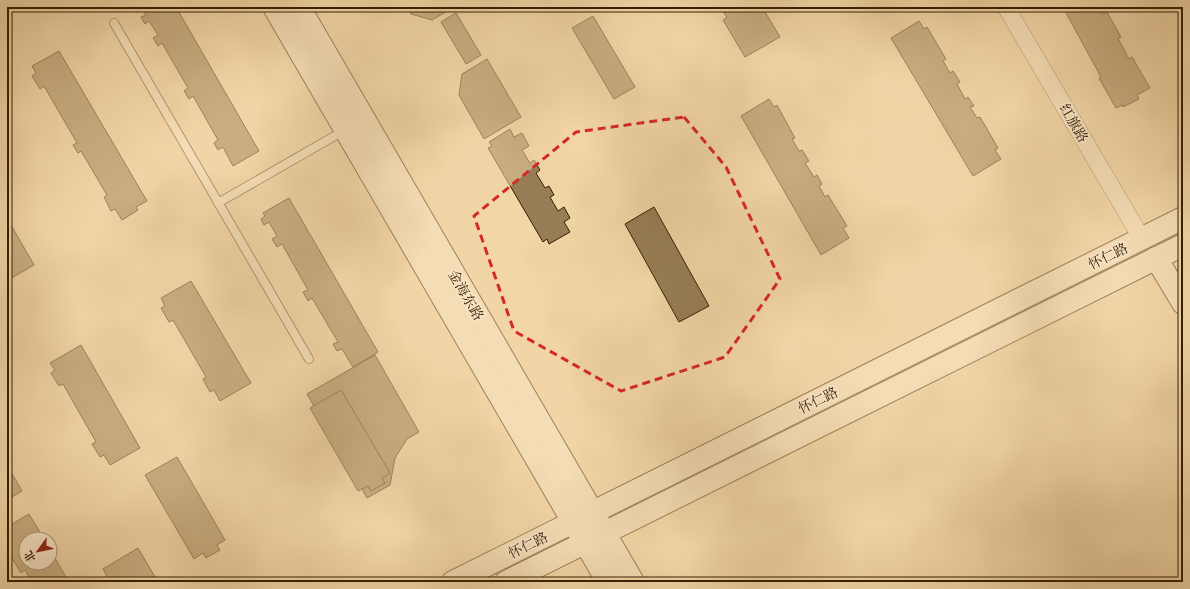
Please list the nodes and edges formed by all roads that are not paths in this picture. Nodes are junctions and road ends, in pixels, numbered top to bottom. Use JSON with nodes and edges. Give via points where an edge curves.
{"nodes":[{"id":1,"x":274,"y":7,"type":"edge"},
{"id":2,"x":299,"y":7,"type":"edge"},
{"id":3,"x":1006,"y":7,"type":"edge"},
{"id":4,"x":114,"y":23,"type":"dead end"},
{"id":5,"x":345,"y":130,"type":"junction"},
{"id":6,"x":218,"y":203,"type":"junction"},
{"id":7,"x":1183,"y":218,"type":"edge"},
{"id":8,"x":1142,"y":239,"type":"junction"},
{"id":9,"x":1183,"y":245,"type":"edge"},
{"id":10,"x":1156,"y":258,"type":"junction"},
{"id":11,"x":1183,"y":303,"type":"edge"},
{"id":12,"x":308,"y":359,"type":"dead end"},
{"id":13,"x":593,"y":513,"type":"junction"},
{"id":14,"x":573,"y":522,"type":"junction"},
{"id":15,"x":605,"y":533,"type":"junction"},
{"id":16,"x":585,"y":543,"type":"junction"},
{"id":17,"x":453,"y":582,"type":"edge"},
{"id":18,"x":506,"y":582,"type":"edge"},
{"id":19,"x":608,"y":582,"type":"edge"},
{"id":20,"x":633,"y":582,"type":"edge"}],
"edges":[{"from":1,"to":5,"type":"main road","name":"金海东路"},
{"from":2,"to":13,"type":"main road","name":"金海东路"},
{"from":3,"to":8,"type":"street","name":"红旗路"},
{"from":4,"to":6,"type":"lane"},
{"from":5,"to":6,"type":"lane"},
{"from":5,"to":14,"type":"main road","name":"金海东路"},
{"from":6,"to":12,"type":"lane"},
{"from":7,"to":8,"type":"main road","name":"怀仁路"},
{"from":8,"to":13,"type":"main road","name":"怀仁路"},
{"from":9,"to":10,"type":"main road","name":"怀仁路"},
{"from":10,"to":11,"type":"main road"},
{"from":10,"to":15,"type":"main road","name":"怀仁路"},
{"from":13,"to":14,"type":"main road","name":"怀仁路"},
{"from":13,"to":15,"type":"main road","name":"金海东路"},
{"from":14,"to":16,"type":"main road","name":"金海东路"},
{"from":14,"to":17,"type":"main road","name":"怀仁路"},
{"from":15,"to":16,"type":"main road","name":"怀仁路"},
{"from":15,"to":20,"type":"main road","name":"金海东路"},
{"from":16,"to":18,"type":"main road","name":"怀仁路"},
{"from":16,"to":19,"type":"main road","name":"金海东路"}]}
